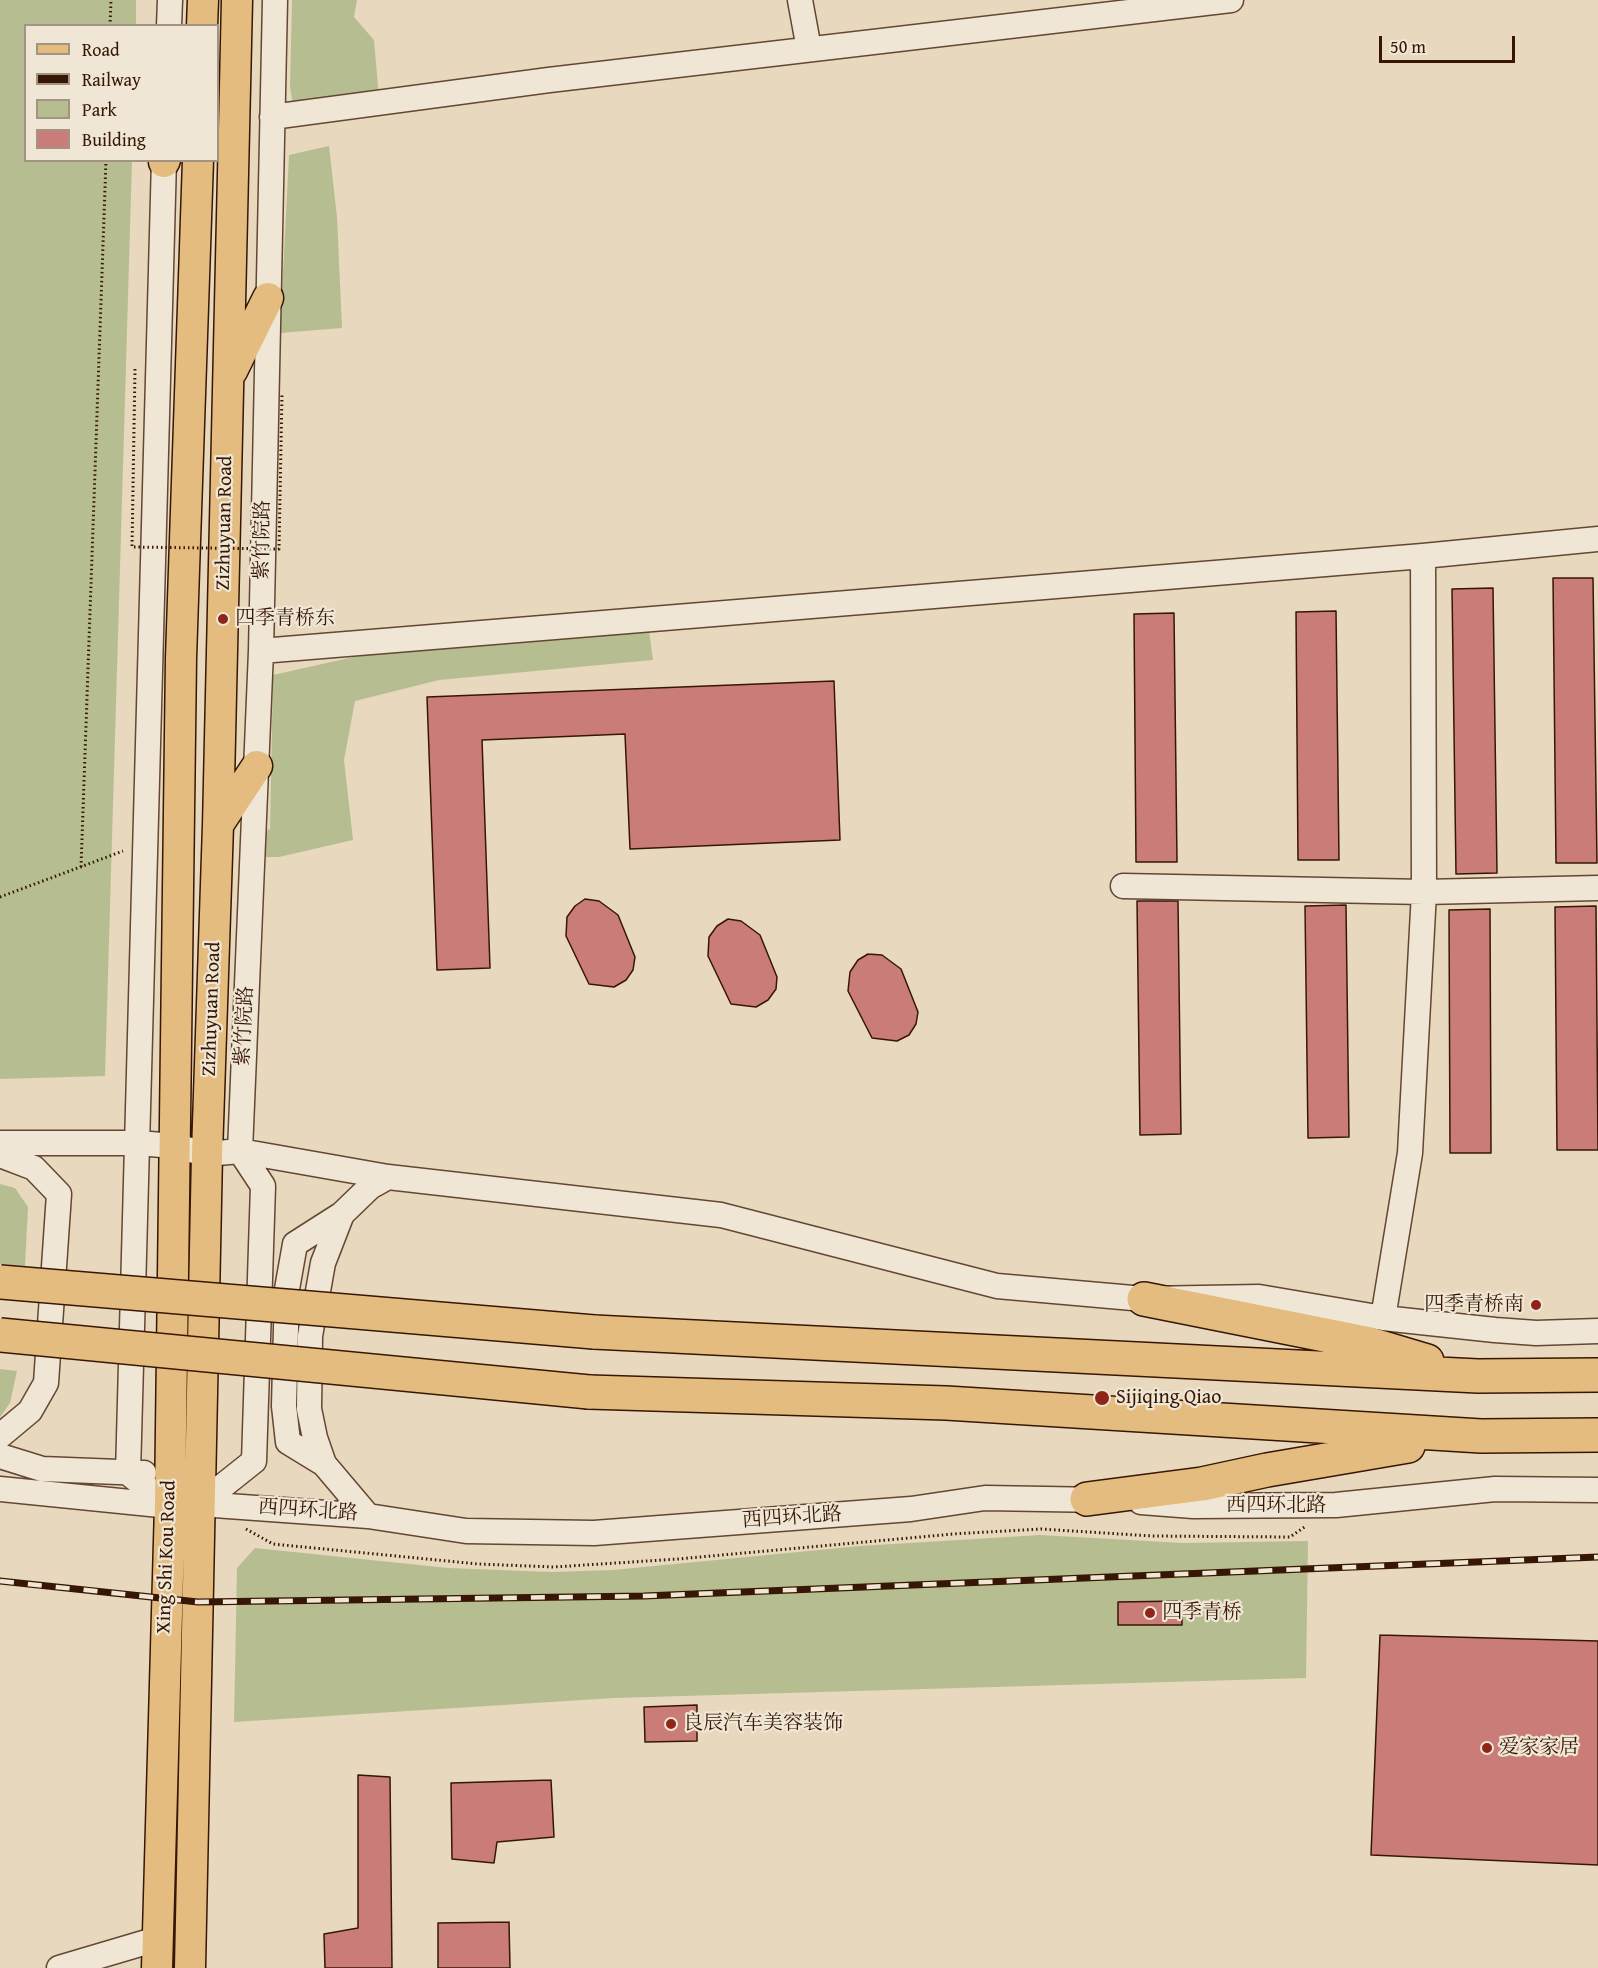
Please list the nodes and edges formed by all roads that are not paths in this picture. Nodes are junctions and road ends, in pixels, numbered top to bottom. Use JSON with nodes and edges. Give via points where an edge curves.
{"nodes":[{"id":1,"x":170,"y":0,"type":"edge"},
{"id":2,"x":203,"y":0,"type":"edge"},
{"id":3,"x":237,"y":0,"type":"edge"},
{"id":4,"x":275,"y":0,"type":"edge"},
{"id":5,"x":800,"y":0,"type":"edge"},
{"id":6,"x":1231,"y":0,"type":"edge"},
{"id":7,"x":169,"y":24,"type":"edge"},
{"id":8,"x":202,"y":24,"type":"edge"},
{"id":9,"x":809,"y":50,"type":"junction"},
{"id":10,"x":272,"y":117,"type":"junction"},
{"id":11,"x":165,"y":162,"type":"edge"},
{"id":12,"x":198,"y":162,"type":"edge"},
{"id":13,"x":268,"y":298,"type":"junction"},
{"id":14,"x":228,"y":379,"type":"junction"},
{"id":15,"x":1598,"y":539,"type":"edge"},
{"id":16,"x":1423,"y":556,"type":"junction"},
{"id":17,"x":261,"y":651,"type":"junction"},
{"id":18,"x":257,"y":766,"type":"junction"},
{"id":19,"x":218,"y":825,"type":"junction"},
{"id":20,"x":1123,"y":886,"type":"dead end"},
{"id":21,"x":1598,"y":888,"type":"edge"},
{"id":22,"x":1424,"y":892,"type":"junction"},
{"id":23,"x":0,"y":1143,"type":"edge"},
{"id":24,"x":138,"y":1143,"type":"junction"},
{"id":25,"x":174,"y":1146,"type":"junction"},
{"id":26,"x":240,"y":1151,"type":"junction"},
{"id":27,"x":207,"y":1154,"type":"junction"},
{"id":28,"x":0,"y":1155,"type":"edge"},
{"id":29,"x":388,"y":1177,"type":"junction"},
{"id":30,"x":342,"y":1214,"type":"junction"},
{"id":31,"x":0,"y":1282,"type":"edge"},
{"id":32,"x":1144,"y":1299,"type":"junction"},
{"id":33,"x":1383,"y":1318,"type":"junction"},
{"id":34,"x":1598,"y":1331,"type":"edge"},
{"id":35,"x":0,"y":1335,"type":"edge"},
{"id":36,"x":1598,"y":1375,"type":"edge"},
{"id":37,"x":1478,"y":1376,"type":"junction"},
{"id":38,"x":1598,"y":1435,"type":"edge"},
{"id":39,"x":0,"y":1436,"type":"edge"},
{"id":40,"x":1480,"y":1436,"type":"junction"},
{"id":41,"x":0,"y":1456,"type":"edge"},
{"id":42,"x":324,"y":1464,"type":"junction"},
{"id":43,"x":42,"y":1468,"type":"junction"},
{"id":44,"x":128,"y":1473,"type":"junction"},
{"id":45,"x":170,"y":1473,"type":"junction"},
{"id":46,"x":0,"y":1475,"type":"edge"},
{"id":47,"x":0,"y":1489,"type":"edge"},
{"id":48,"x":1598,"y":1490,"type":"edge"},
{"id":49,"x":1087,"y":1499,"type":"junction"},
{"id":50,"x":200,"y":1504,"type":"junction"},
{"id":51,"x":170,"y":1506,"type":"junction"},
{"id":52,"x":368,"y":1516,"type":"junction"},
{"id":53,"x":157,"y":1938,"type":"junction"},
{"id":54,"x":59,"y":1968,"type":"edge"},
{"id":55,"x":157,"y":1968,"type":"edge"},
{"id":56,"x":190,"y":1968,"type":"edge"}],
"edges":[{"from":1,"to":7,"type":"street"},
{"from":2,"to":8,"type":"main road"},
{"from":3,"to":14,"type":"main road","name":"Zizhuyuan Road"},
{"from":4,"to":10,"type":"street","name":"紫竹院路"},
{"from":5,"to":9,"type":"street"},
{"from":6,"to":9,"type":"street"},
{"from":9,"to":10,"type":"street"},
{"from":10,"to":13,"type":"street","name":"紫竹院路"},
{"from":11,"to":24,"type":"street"},
{"from":12,"to":25,"type":"main road","name":"Zizhuyuan Road","via":[[181,670]]},
{"from":13,"to":14,"type":"main road"},
{"from":13,"to":17,"type":"street","name":"紫竹院路"},
{"from":14,"to":19,"type":"main road","name":"Zizhuyuan Road"},
{"from":15,"to":16,"type":"street"},
{"from":16,"to":17,"type":"street"},
{"from":16,"to":22,"type":"street"},
{"from":17,"to":18,"type":"street","name":"紫竹院路"},
{"from":18,"to":19,"type":"main road"},
{"from":18,"to":26,"type":"street","name":"紫竹院路"},
{"from":19,"to":27,"type":"main road","name":"Zizhuyuan Road"},
{"from":20,"to":22,"type":"street"},
{"from":21,"to":22,"type":"street"},
{"from":22,"to":33,"type":"street","via":[[1410,1153]]},
{"from":23,"to":24,"type":"street"},
{"from":24,"to":25,"type":"street"},
{"from":24,"to":44,"type":"street"},
{"from":25,"to":27,"type":"street"},
{"from":25,"to":45,"type":"main road","name":"Xing Shi Kou Road"},
{"from":26,"to":27,"type":"street"},
{"from":26,"to":29,"type":"street"},
{"from":26,"to":50,"type":"street","via":[[263,1186],[254,1461]]},
{"from":27,"to":50,"type":"main road","name":"Xing Shi Kou Road"},
{"from":28,"to":39,"type":"street","via":[[34,1168],[59,1194],[46,1383],[30,1411]]},
{"from":29,"to":30,"type":"street","via":[[370,1187]]},
{"from":29,"to":32,"type":"street","via":[[721,1215],[997,1286]]},
{"from":30,"to":42,"type":"street","via":[[322,1263],[310,1336],[309,1409]]},
{"from":30,"to":42,"type":"street","via":[[295,1245],[287,1289],[284,1406],[288,1442]]},
{"from":31,"to":37,"type":"highway","bridge":true,"via":[[594,1332]]},
{"from":32,"to":33,"type":"street","via":[[1259,1297]]},
{"from":32,"to":37,"type":"highway","via":[[1370,1344]]},
{"from":33,"to":34,"type":"street","via":[[1536,1333]]},
{"from":35,"to":40,"type":"highway","bridge":true,"via":[[590,1392],[946,1403]]},
{"from":36,"to":37,"type":"highway"},
{"from":38,"to":40,"type":"highway"},
{"from":40,"to":49,"type":"highway","via":[[1366,1452],[1202,1484]]},
{"from":41,"to":43,"type":"street"},
{"from":42,"to":52,"type":"street"},
{"from":43,"to":44,"type":"street"},
{"from":43,"to":46,"type":"street"},
{"from":44,"to":45,"type":"street"},
{"from":44,"to":51,"type":"street"},
{"from":45,"to":50,"type":"street"},
{"from":45,"to":51,"type":"main road","name":"Xing Shi Kou Road"},
{"from":47,"to":51,"type":"street"},
{"from":48,"to":49,"type":"street","name":"西四环北路","via":[[1496,1489],[1336,1505],[1193,1506]]},
{"from":49,"to":52,"type":"street","name":"西四环北路","via":[[985,1498],[911,1509],[594,1533],[466,1531]]},
{"from":50,"to":51,"type":"street","name":"西四环北路"},
{"from":50,"to":52,"type":"street","name":"西四环北路"},
{"from":50,"to":56,"type":"main road","name":"Xing Shi Kou Road"},
{"from":51,"to":53,"type":"main road","name":"Xing Shi Kou Road"},
{"from":53,"to":54,"type":"street"},
{"from":53,"to":55,"type":"main road","name":"Xing Shi Kou Road"}]}
